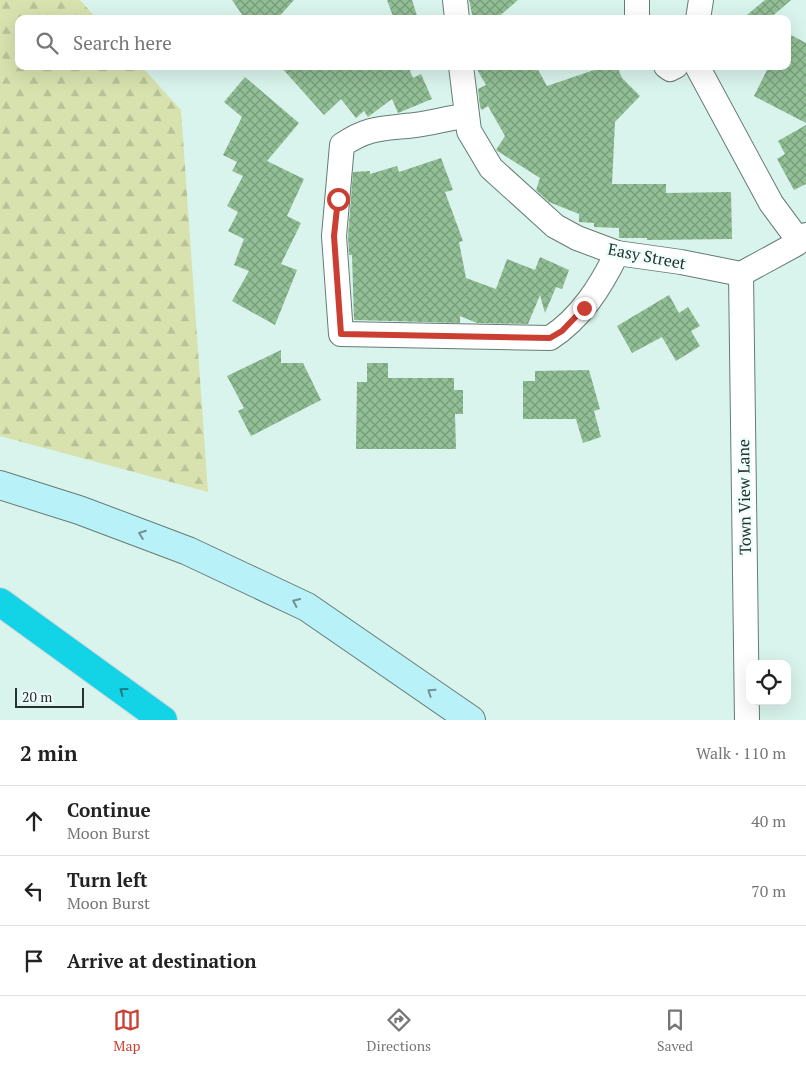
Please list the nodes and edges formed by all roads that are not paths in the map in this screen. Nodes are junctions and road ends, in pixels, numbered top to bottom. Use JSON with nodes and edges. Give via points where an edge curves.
{"nodes":[{"id":1,"x":455,"y":0,"type":"edge"},
{"id":2,"x":637,"y":0,"type":"edge"},
{"id":3,"x":700,"y":0,"type":"edge"},
{"id":4,"x":457,"y":15,"type":"edge"},
{"id":5,"x":638,"y":15,"type":"edge"},
{"id":6,"x":698,"y":15,"type":"edge"},
{"id":7,"x":461,"y":70,"type":"edge"},
{"id":8,"x":699,"y":70,"type":"edge"},
{"id":9,"x":465,"y":116,"type":"junction"},
{"id":10,"x":802,"y":238,"type":"edge"},
{"id":11,"x":617,"y":254,"type":"junction"},
{"id":12,"x":740,"y":274,"type":"junction"},
{"id":13,"x":0,"y":485,"type":"edge"},
{"id":14,"x":0,"y":602,"type":"edge"},
{"id":15,"x":163,"y":720,"type":"edge"},
{"id":16,"x":471,"y":720,"type":"edge"},
{"id":17,"x":747,"y":720,"type":"edge"}],
"edges":[{"from":1,"to":4,"type":"street"},
{"from":2,"to":5,"type":"street"},
{"from":3,"to":6,"type":"street"},
{"from":7,"to":9,"type":"street","name":"Easy Street"},
{"from":8,"to":10,"type":"street","via":[[771,203]]},
{"from":9,"to":11,"type":"street","name":"Easy Street","via":[[469,131],[491,168],[555,226]]},
{"from":9,"to":11,"type":"street","via":[[382,127],[357,135],[342,145],[334,236],[341,334],[550,338],[562,331],[584,308]]},
{"from":10,"to":12,"type":"street"},
{"from":11,"to":12,"type":"street","name":"Easy Street"},
{"from":12,"to":17,"type":"street","name":"Town View Lane"},
{"from":16,"to":13,"type":"main road","one_way":true,"via":[[307,607],[188,551],[79,510]]},
{"from":15,"to":14,"type":"highway","one_way":true}]}
